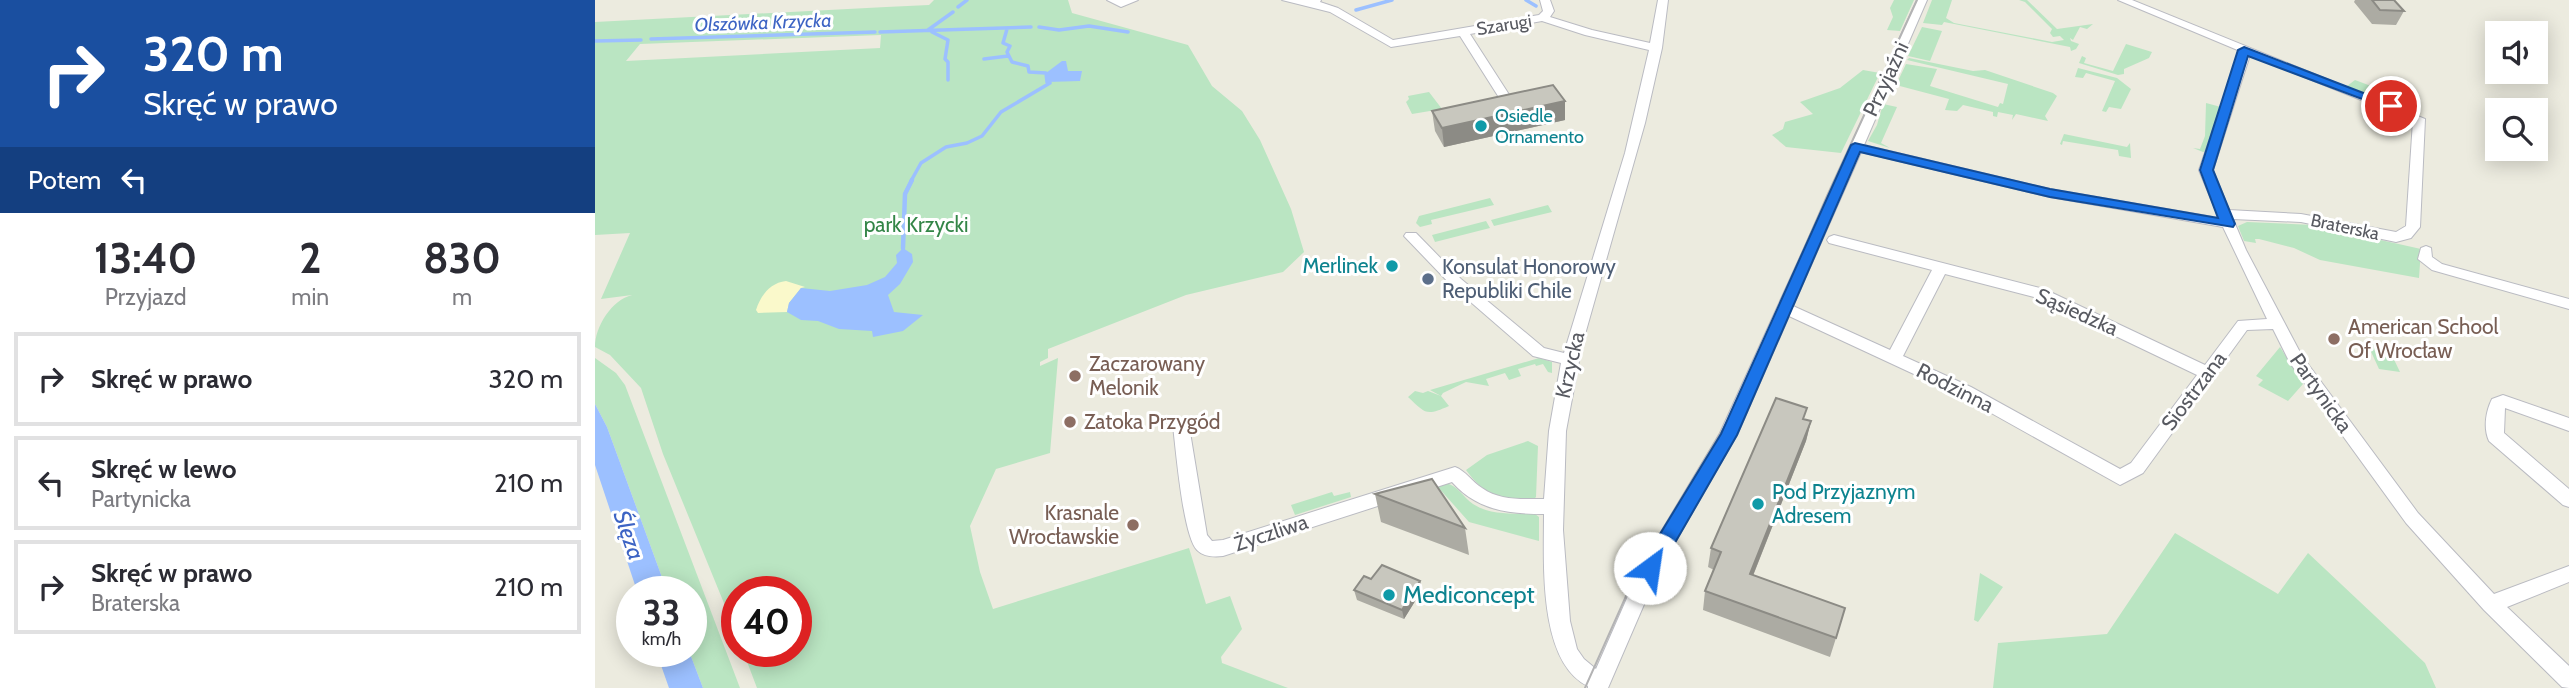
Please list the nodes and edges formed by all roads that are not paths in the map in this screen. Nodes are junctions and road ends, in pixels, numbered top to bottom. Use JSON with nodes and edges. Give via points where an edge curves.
{"nodes":[{"id":1,"x":1112,"y":0,"type":"edge"},
{"id":2,"x":1133,"y":0,"type":"edge"},
{"id":3,"x":1287,"y":0,"type":"edge"},
{"id":4,"x":1325,"y":0,"type":"edge"},
{"id":5,"x":1545,"y":0,"type":"edge"},
{"id":6,"x":1663,"y":0,"type":"edge"},
{"id":7,"x":1922,"y":0,"type":"edge"},
{"id":8,"x":2123,"y":0,"type":"edge"},
{"id":9,"x":1313,"y":1,"type":"edge"},
{"id":10,"x":1334,"y":10,"type":"junction"},
{"id":11,"x":1543,"y":18,"type":"junction"},
{"id":12,"x":1463,"y":31,"type":"junction"},
{"id":13,"x":1656,"y":48,"type":"junction"},
{"id":14,"x":2246,"y":49,"type":"junction"},
{"id":15,"x":1511,"y":107,"type":"edge"},
{"id":16,"x":1855,"y":147,"type":"junction"},
{"id":17,"x":2226,"y":219,"type":"junction"},
{"id":18,"x":1412,"y":236,"type":"dead end"},
{"id":19,"x":1834,"y":240,"type":"dead end"},
{"id":20,"x":2426,"y":251,"type":"dead end"},
{"id":21,"x":1941,"y":268,"type":"junction"},
{"id":22,"x":2569,"y":304,"type":"edge"},
{"id":23,"x":1784,"y":308,"type":"junction"},
{"id":24,"x":2277,"y":324,"type":"junction"},
{"id":25,"x":1894,"y":357,"type":"junction"},
{"id":26,"x":1570,"y":360,"type":"junction"},
{"id":27,"x":2207,"y":373,"type":"junction"},
{"id":28,"x":2569,"y":425,"type":"edge"},
{"id":29,"x":1181,"y":426,"type":"dead end"},
{"id":30,"x":2120,"y":478,"type":"joint"},
{"id":31,"x":2569,"y":500,"type":"edge"},
{"id":32,"x":1554,"y":507,"type":"junction"},
{"id":33,"x":2569,"y":575,"type":"edge"},
{"id":34,"x":2491,"y":604,"type":"junction"},
{"id":35,"x":2569,"y":680,"type":"edge"},
{"id":36,"x":1599,"y":684,"type":"edge"}],
"edges":[{"from":1,"to":2,"type":"street","via":[[1119,4]]},
{"from":3,"to":9,"type":"street"},
{"from":4,"to":10,"type":"street"},
{"from":5,"to":11,"type":"street","via":[[1549,11]]},
{"from":6,"to":13,"type":"street","name":"Krzycka"},
{"from":7,"to":16,"type":"street","name":"Przyjaźni"},
{"from":8,"to":14,"type":"street","name":"Braterska"},
{"from":9,"to":10,"type":"street"},
{"from":10,"to":12,"type":"street","name":"Szarugi","via":[[1391,44]]},
{"from":11,"to":12,"type":"street","name":"Szarugi"},
{"from":11,"to":13,"type":"street","name":"Szarugi"},
{"from":12,"to":15,"type":"street"},
{"from":13,"to":26,"type":"street","name":"Krzycka","via":[[1629,161]]},
{"from":14,"to":17,"type":"street","name":"Partynicka","via":[[2206,170]]},
{"from":14,"to":17,"type":"street","name":"Braterska","via":[[2418,118],[2413,227],[2396,237],[2301,218]]},
{"from":16,"to":17,"type":"street","via":[[2050,193]]},
{"from":16,"to":23,"type":"street","name":"Przyjaźni"},
{"from":17,"to":24,"type":"street","name":"Partynicka"},
{"from":18,"to":26,"type":"street","via":[[1456,282],[1539,352]]},
{"from":19,"to":21,"type":"street","name":"Sąsiedzka"},
{"from":20,"to":22,"type":"street","via":[[2425,259],[2437,267]]},
{"from":21,"to":25,"type":"street"},
{"from":21,"to":27,"type":"street","name":"Sąsiedzka","via":[[2039,293]]},
{"from":23,"to":25,"type":"street","name":"Rodzinna"},
{"from":23,"to":36,"type":"street","name":"Przyjaźni","via":[[1728,435],[1650,568]]},
{"from":24,"to":27,"type":"street","name":"Siostrzana","via":[[2243,325]]},
{"from":24,"to":34,"type":"street","name":"Partynicka","via":[[2296,359],[2412,517]]},
{"from":25,"to":30,"type":"street","name":"Rodzinna","via":[[1965,391]]},
{"from":26,"to":32,"type":"street","name":"Krzycka","via":[[1560,408]]},
{"from":27,"to":30,"type":"street","name":"Siostrzana","via":[[2137,468]]},
{"from":28,"to":31,"type":"street","via":[[2503,401],[2494,415],[2495,436]]},
{"from":29,"to":32,"type":"street","name":"Życzliwa","via":[[1198,535],[1210,549],[1455,474],[1477,496],[1496,506]]},
{"from":32,"to":36,"type":"street","name":"Krzycka","via":[[1563,642],[1575,665]]},
{"from":33,"to":34,"type":"street"},
{"from":34,"to":35,"type":"street","name":"Partynicka"}]}
